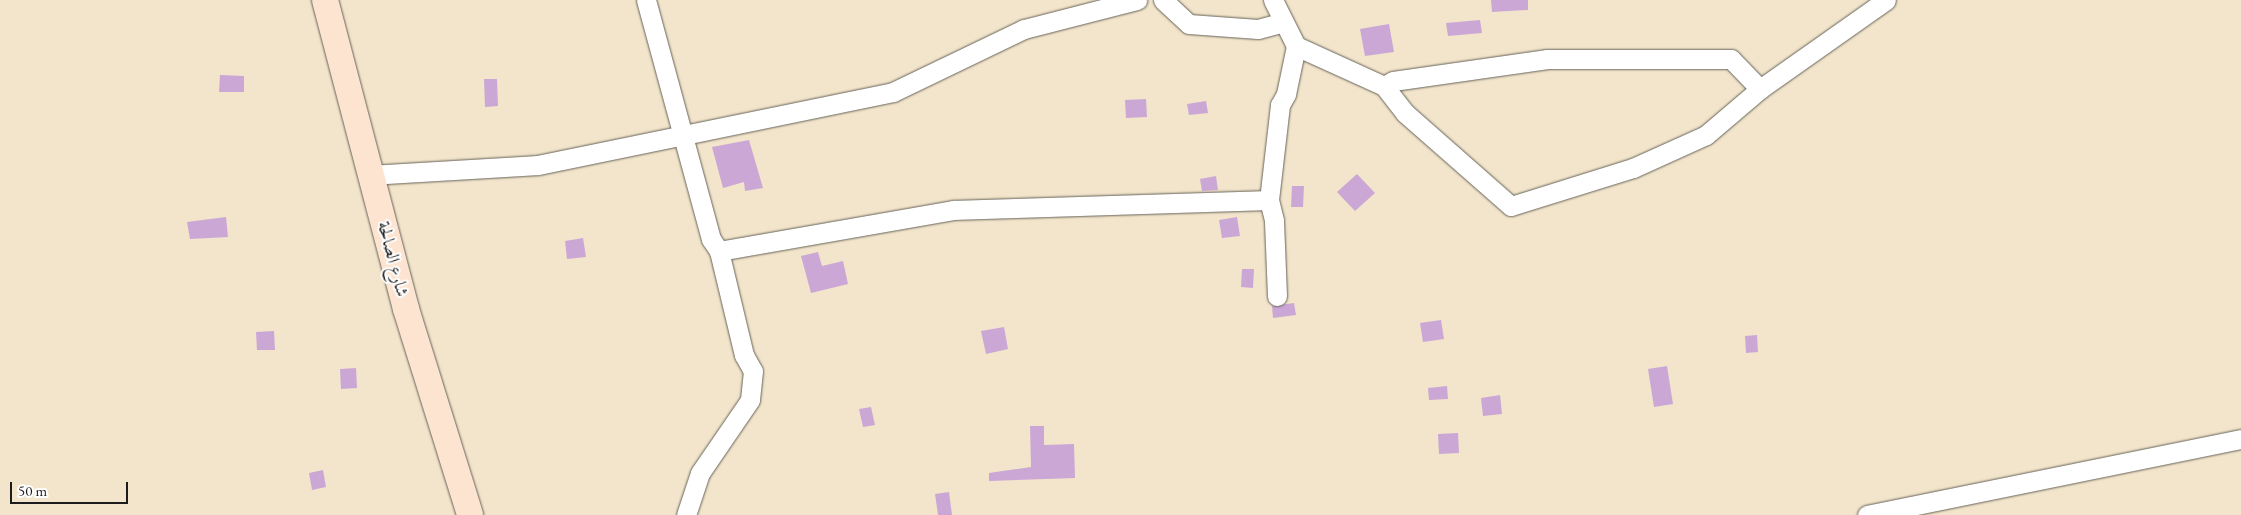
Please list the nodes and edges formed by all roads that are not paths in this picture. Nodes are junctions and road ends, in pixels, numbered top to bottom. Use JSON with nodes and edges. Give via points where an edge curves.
{"nodes":[{"id":1,"x":325,"y":0,"type":"edge"},
{"id":2,"x":646,"y":0,"type":"edge"},
{"id":3,"x":1138,"y":0,"type":"edge"},
{"id":4,"x":1163,"y":0,"type":"edge"},
{"id":5,"x":1273,"y":0,"type":"edge"},
{"id":6,"x":1886,"y":0,"type":"edge"},
{"id":7,"x":1281,"y":23,"type":"junction"},
{"id":8,"x":1296,"y":46,"type":"junction"},
{"id":9,"x":1384,"y":86,"type":"junction"},
{"id":10,"x":1760,"y":89,"type":"junction"},
{"id":11,"x":681,"y":136,"type":"junction"},
{"id":12,"x":370,"y":175,"type":"junction"},
{"id":13,"x":1269,"y":200,"type":"junction"},
{"id":14,"x":719,"y":251,"type":"junction"},
{"id":15,"x":1277,"y":296,"type":"dead end"},
{"id":16,"x":2241,"y":439,"type":"edge"},
{"id":17,"x":470,"y":515,"type":"edge"},
{"id":18,"x":686,"y":515,"type":"edge"},
{"id":19,"x":1867,"y":515,"type":"edge"}],
"edges":[{"from":1,"to":12,"type":"main road","name":"شارع الصالحة"},
{"from":2,"to":11,"type":"street"},
{"from":3,"to":11,"type":"street","via":[[1024,29],[893,92]]},
{"from":4,"to":7,"type":"street","via":[[1189,24],[1258,29]]},
{"from":5,"to":7,"type":"street","via":[[1282,14]]},
{"from":6,"to":10,"type":"street"},
{"from":7,"to":8,"type":"street"},
{"from":8,"to":9,"type":"street"},
{"from":8,"to":13,"type":"street","via":[[1280,105]]},
{"from":9,"to":10,"type":"street","via":[[1393,81],[1547,60],[1731,60]]},
{"from":9,"to":10,"type":"street","via":[[1405,113],[1510,206],[1633,168],[1706,134]]},
{"from":11,"to":12,"type":"street","via":[[538,165]]},
{"from":11,"to":14,"type":"street","via":[[711,239]]},
{"from":12,"to":17,"type":"main road","name":"شارع الصالحة"},
{"from":13,"to":14,"type":"street","via":[[953,210]]},
{"from":13,"to":15,"type":"street","via":[[1274,220]]},
{"from":14,"to":18,"type":"street","via":[[744,355],[753,371],[750,400],[700,473]]},
{"from":16,"to":19,"type":"street"}]}
